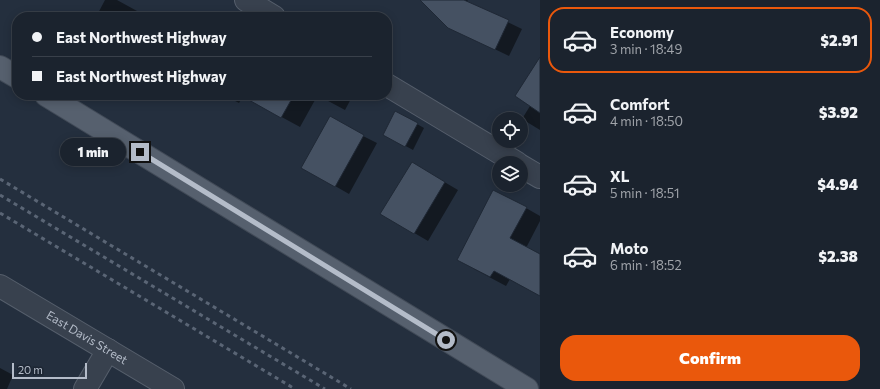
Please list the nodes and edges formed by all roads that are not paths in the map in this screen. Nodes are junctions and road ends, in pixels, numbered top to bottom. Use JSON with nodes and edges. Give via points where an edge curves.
{"nodes":[{"id":1,"x":246,"y":0,"type":"edge"},
{"id":2,"x":266,"y":12,"type":"edge"},
{"id":3,"x":0,"y":67,"type":"edge"},
{"id":4,"x":12,"y":74,"type":"edge"},
{"id":5,"x":392,"y":88,"type":"edge"},
{"id":6,"x":54,"y":100,"type":"edge"},
{"id":7,"x":505,"y":156,"type":"edge"},
{"id":8,"x":528,"y":170,"type":"edge"},
{"id":9,"x":540,"y":177,"type":"edge"},
{"id":10,"x":0,"y":286,"type":"edge"},
{"id":11,"x":108,"y":350,"type":"junction"},
{"id":12,"x":85,"y":389,"type":"edge"},
{"id":13,"x":173,"y":389,"type":"edge"},
{"id":14,"x":527,"y":389,"type":"edge"}],
"edges":[{"from":1,"to":2,"type":"street"},
{"from":3,"to":4,"type":"main road"},
{"from":5,"to":7,"type":"street"},
{"from":6,"to":14,"type":"main road"},
{"from":8,"to":9,"type":"street"},
{"from":10,"to":11,"type":"street","name":"East Davis Street"},
{"from":11,"to":12,"type":"street"},
{"from":11,"to":13,"type":"street","name":"East Davis Street"}]}
